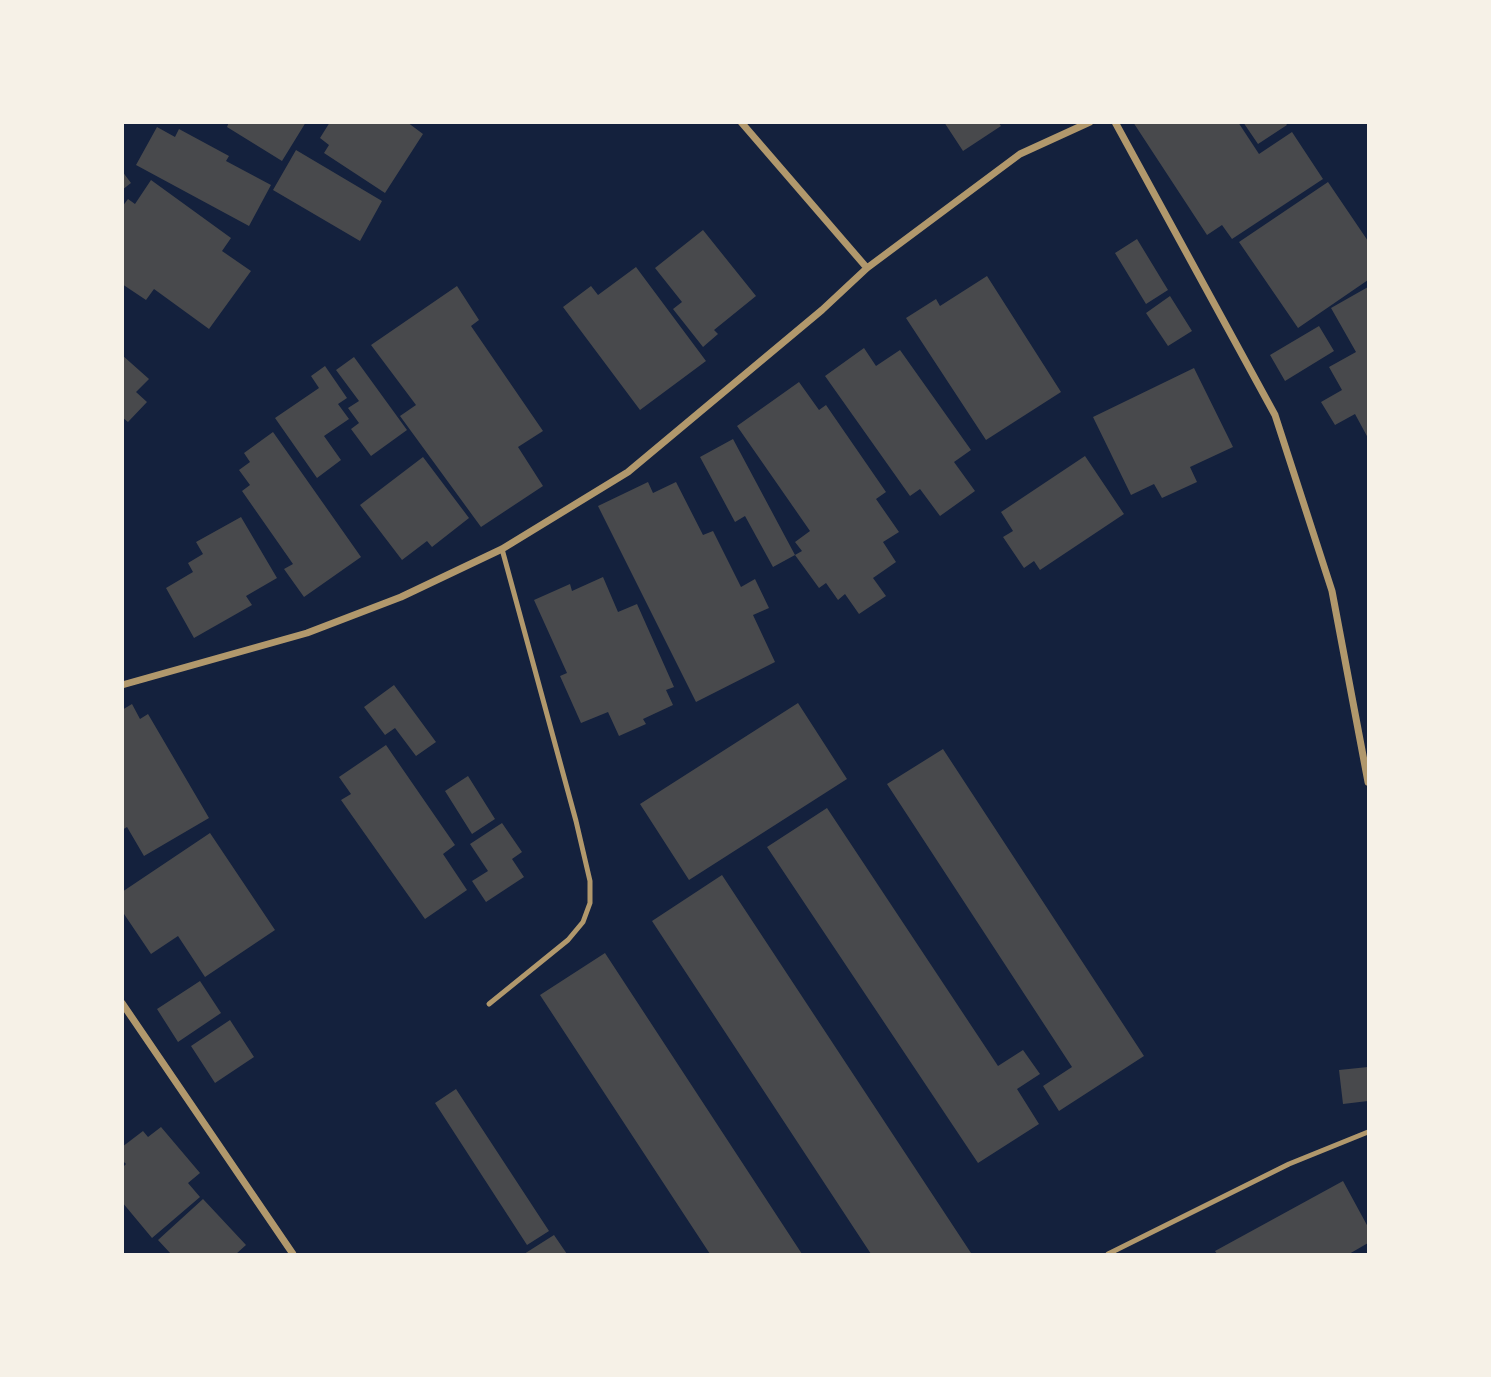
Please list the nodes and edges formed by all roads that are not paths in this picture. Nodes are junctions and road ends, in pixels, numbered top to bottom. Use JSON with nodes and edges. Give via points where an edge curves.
{"nodes":[{"id":1,"x":741,"y":122,"type":"edge"},
{"id":2,"x":1090,"y":122,"type":"edge"},
{"id":3,"x":1115,"y":122,"type":"edge"},
{"id":4,"x":867,"y":268,"type":"junction"},
{"id":5,"x":502,"y":549,"type":"junction"},
{"id":6,"x":122,"y":685,"type":"edge"},
{"id":7,"x":1368,"y":782,"type":"edge"},
{"id":8,"x":122,"y":1003,"type":"edge"},
{"id":9,"x":489,"y":1004,"type":"dead end"},
{"id":10,"x":1368,"y":1132,"type":"edge"},
{"id":11,"x":293,"y":1255,"type":"edge"},
{"id":12,"x":1108,"y":1255,"type":"edge"}],
"edges":[{"from":1,"to":4,"type":"street"},
{"from":2,"to":4,"type":"street","via":[[1020,154]]},
{"from":3,"to":7,"type":"street","via":[[1275,415],[1332,591]]},
{"from":4,"to":5,"type":"street","via":[[628,472]]},
{"from":5,"to":6,"type":"street","via":[[401,597],[307,633]]},
{"from":5,"to":9,"type":"lane","via":[[576,821],[590,881],[590,903],[583,922],[568,940]]},
{"from":8,"to":11,"type":"street"},
{"from":10,"to":12,"type":"lane","via":[[1289,1164]]}]}
